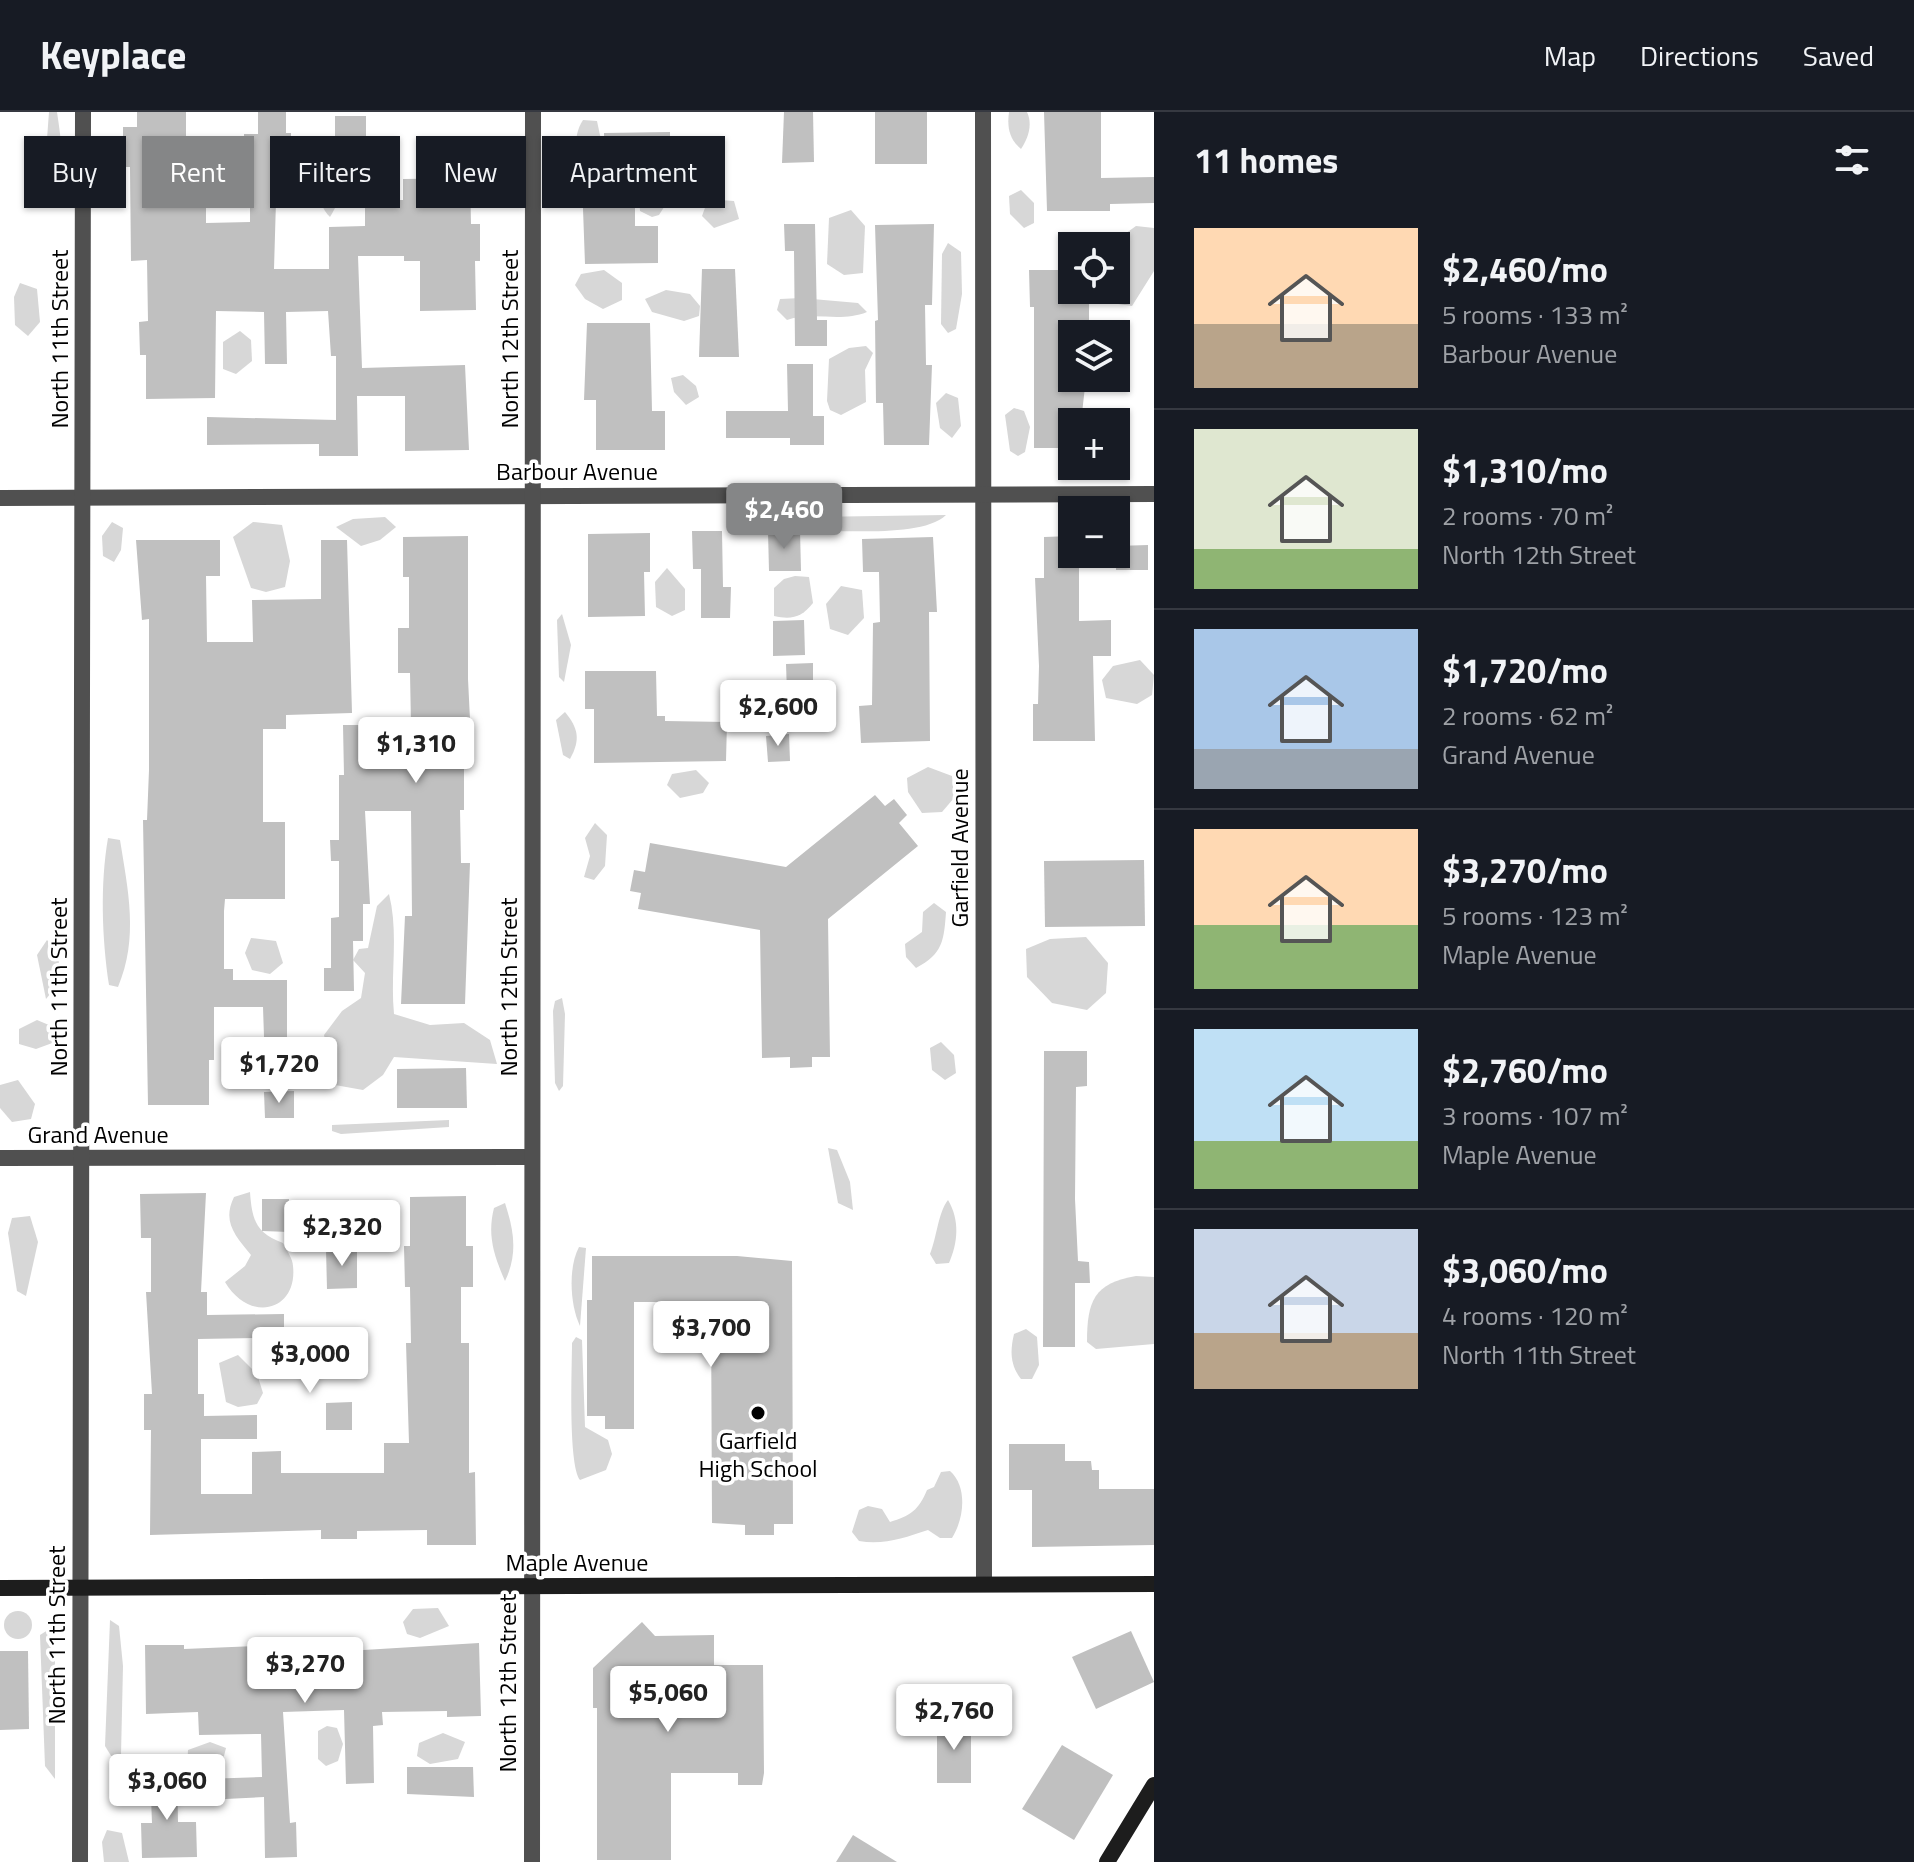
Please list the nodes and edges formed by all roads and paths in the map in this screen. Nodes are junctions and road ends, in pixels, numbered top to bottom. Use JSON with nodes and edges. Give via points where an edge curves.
{"nodes":[{"id":1,"x":83,"y":112,"type":"edge"},
{"id":2,"x":533,"y":112,"type":"edge"},
{"id":3,"x":983,"y":112,"type":"edge"},
{"id":4,"x":983,"y":494,"type":"junction"},
{"id":5,"x":1154,"y":494,"type":"edge"},
{"id":6,"x":533,"y":495,"type":"junction"},
{"id":7,"x":0,"y":498,"type":"edge"},
{"id":8,"x":82,"y":498,"type":"junction"},
{"id":9,"x":532,"y":1157,"type":"junction"},
{"id":10,"x":0,"y":1158,"type":"edge"},
{"id":11,"x":81,"y":1158,"type":"junction"},
{"id":12,"x":984,"y":1584,"type":"junction"},
{"id":13,"x":1154,"y":1584,"type":"edge"},
{"id":14,"x":531,"y":1586,"type":"junction"},
{"id":15,"x":0,"y":1588,"type":"edge"},
{"id":16,"x":80,"y":1588,"type":"junction"},
{"id":17,"x":1153,"y":1788,"type":"edge"},
{"id":18,"x":80,"y":1862,"type":"edge"},
{"id":19,"x":532,"y":1862,"type":"edge"},
{"id":20,"x":1107,"y":1862,"type":"edge"}],
"edges":[{"from":1,"to":8,"type":"street","name":"North 11th Street"},
{"from":2,"to":6,"type":"street","name":"North 12th Street"},
{"from":3,"to":4,"type":"street","name":"Garfield Avenue"},
{"from":4,"to":5,"type":"street","name":"Barbour Avenue"},
{"from":4,"to":6,"type":"street","name":"Barbour Avenue"},
{"from":4,"to":12,"type":"street","name":"Garfield Avenue"},
{"from":6,"to":8,"type":"street","name":"Barbour Avenue"},
{"from":6,"to":9,"type":"street","name":"North 12th Street"},
{"from":7,"to":8,"type":"street","name":"Barbour Avenue"},
{"from":8,"to":11,"type":"street","name":"North 11th Street"},
{"from":9,"to":11,"type":"street","name":"Grand Avenue"},
{"from":9,"to":14,"type":"street","name":"North 12th Street"},
{"from":10,"to":11,"type":"street","name":"Grand Avenue"},
{"from":11,"to":16,"type":"street","name":"North 11th Street"},
{"from":12,"to":13,"type":"main road","name":"Maple Avenue"},
{"from":12,"to":14,"type":"main road","name":"Maple Avenue"},
{"from":14,"to":16,"type":"main road","name":"Maple Avenue"},
{"from":14,"to":19,"type":"street","name":"North 12th Street"},
{"from":15,"to":16,"type":"main road","name":"Maple Avenue"},
{"from":16,"to":18,"type":"street","name":"North 11th Street"},
{"from":17,"to":20,"type":"main road"}]}
